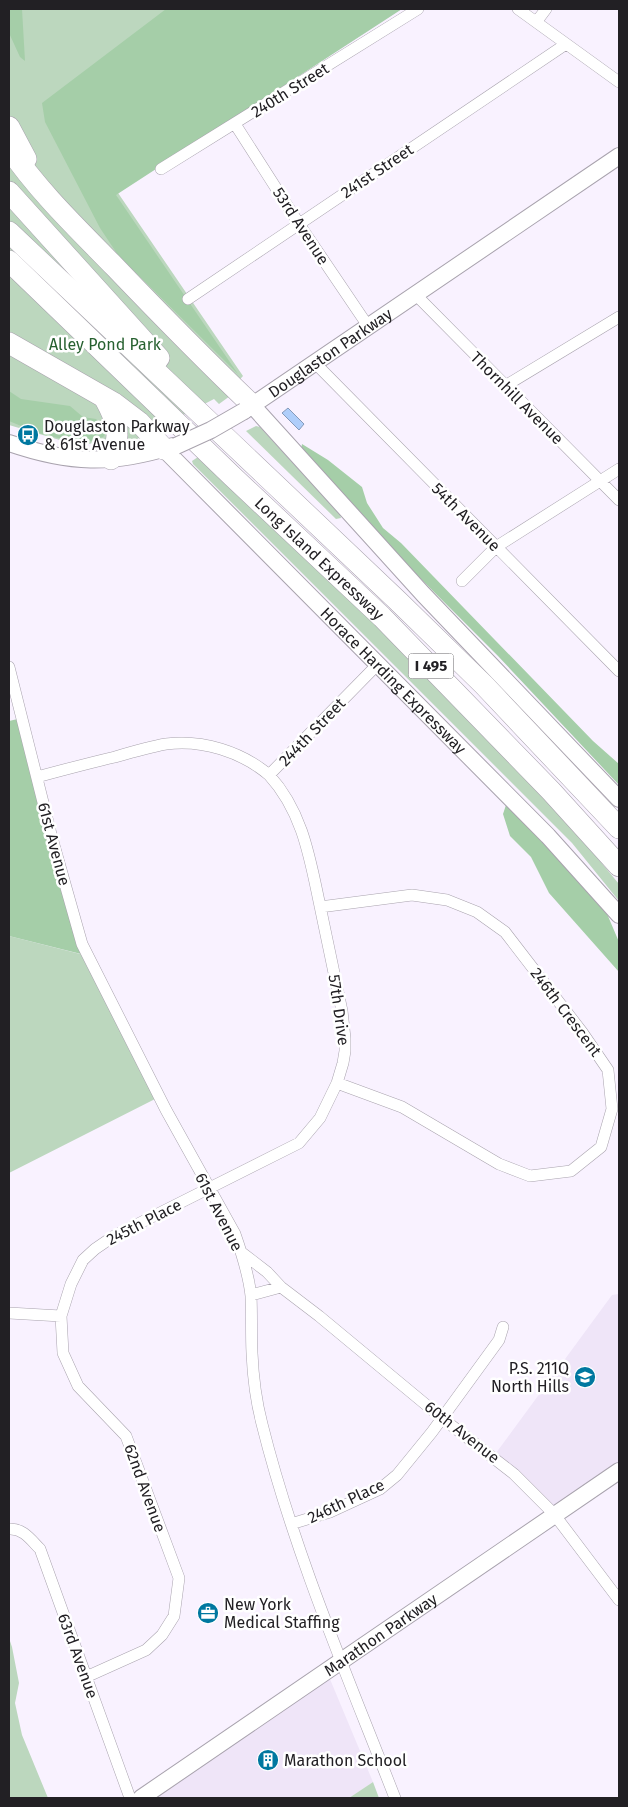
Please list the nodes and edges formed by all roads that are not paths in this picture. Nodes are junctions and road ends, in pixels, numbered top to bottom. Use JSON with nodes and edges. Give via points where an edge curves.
{"nodes":[{"id":1,"x":418,"y":9,"type":"edge"},
{"id":2,"x":518,"y":9,"type":"edge"},
{"id":3,"x":546,"y":9,"type":"edge"},
{"id":4,"x":537,"y":21,"type":"junction"},
{"id":5,"x":566,"y":44,"type":"junction"},
{"id":6,"x":619,"y":82,"type":"edge"},
{"id":7,"x":235,"y":124,"type":"junction"},
{"id":8,"x":9,"y":127,"type":"edge"},
{"id":9,"x":9,"y":148,"type":"edge"},
{"id":10,"x":619,"y":156,"type":"edge"},
{"id":11,"x":161,"y":169,"type":"dead end"},
{"id":12,"x":9,"y":192,"type":"edge"},
{"id":13,"x":299,"y":224,"type":"junction"},
{"id":14,"x":9,"y":232,"type":"edge"},
{"id":15,"x":82,"y":233,"type":"junction"},
{"id":16,"x":9,"y":261,"type":"edge"},
{"id":17,"x":9,"y":279,"type":"edge"},
{"id":18,"x":416,"y":295,"type":"junction"},
{"id":19,"x":188,"y":300,"type":"dead end"},
{"id":20,"x":619,"y":317,"type":"edge"},
{"id":21,"x":368,"y":326,"type":"junction"},
{"id":22,"x":9,"y":343,"type":"edge"},
{"id":23,"x":314,"y":362,"type":"junction"},
{"id":24,"x":506,"y":386,"type":"junction"},
{"id":25,"x":105,"y":398,"type":"junction"},
{"id":26,"x":248,"y":408,"type":"junction"},
{"id":27,"x":9,"y":443,"type":"edge"},
{"id":28,"x":170,"y":447,"type":"junction"},
{"id":29,"x":111,"y":459,"type":"junction"},
{"id":30,"x":249,"y":459,"type":"junction"},
{"id":31,"x":619,"y":468,"type":"edge"},
{"id":32,"x":232,"y":476,"type":"junction"},
{"id":33,"x":600,"y":480,"type":"junction"},
{"id":34,"x":619,"y":500,"type":"edge"},
{"id":35,"x":496,"y":546,"type":"junction"},
{"id":36,"x":462,"y":581,"type":"dead end"},
{"id":37,"x":378,"y":664,"type":"junction"},
{"id":38,"x":9,"y":667,"type":"edge"},
{"id":39,"x":619,"y":670,"type":"edge"},
{"id":40,"x":269,"y":775,"type":"junction"},
{"id":41,"x":37,"y":777,"type":"junction"},
{"id":42,"x":619,"y":799,"type":"edge"},
{"id":43,"x":619,"y":828,"type":"edge"},
{"id":44,"x":619,"y":866,"type":"edge"},
{"id":45,"x":320,"y":907,"type":"junction"},
{"id":46,"x":619,"y":915,"type":"edge"},
{"id":47,"x":337,"y":1083,"type":"junction"},
{"id":48,"x":208,"y":1189,"type":"junction"},
{"id":49,"x":241,"y":1252,"type":"junction"},
{"id":50,"x":281,"y":1287,"type":"junction"},
{"id":51,"x":251,"y":1295,"type":"junction"},
{"id":52,"x":11,"y":1312,"type":"edge"},
{"id":53,"x":61,"y":1316,"type":"junction"},
{"id":54,"x":503,"y":1326,"type":"dead end"},
{"id":55,"x":442,"y":1418,"type":"junction"},
{"id":56,"x":619,"y":1471,"type":"edge"},
{"id":57,"x":554,"y":1514,"type":"junction"},
{"id":58,"x":291,"y":1524,"type":"junction"},
{"id":59,"x":9,"y":1529,"type":"edge"},
{"id":60,"x":619,"y":1600,"type":"edge"},
{"id":61,"x":341,"y":1660,"type":"junction"},
{"id":62,"x":86,"y":1677,"type":"junction"},
{"id":63,"x":130,"y":1798,"type":"edge"},
{"id":64,"x":141,"y":1798,"type":"edge"},
{"id":65,"x":395,"y":1798,"type":"edge"}],
"edges":[{"from":1,"to":7,"type":"street","name":"240th Street"},
{"from":2,"to":4,"type":"street"},
{"from":3,"to":4,"type":"street"},
{"from":4,"to":5,"type":"street"},
{"from":5,"to":6,"type":"street"},
{"from":5,"to":13,"type":"street","name":"241st Street"},
{"from":7,"to":11,"type":"street","name":"240th Street"},
{"from":7,"to":13,"type":"street","name":"53rd Avenue"},
{"from":8,"to":15,"type":"highway","via":[[32,169]]},
{"from":9,"to":15,"type":"highway","via":[[26,173]]},
{"from":10,"to":18,"type":"main road","name":"Douglaston Parkway"},
{"from":12,"to":30,"type":"highway"},
{"from":13,"to":19,"type":"street","name":"241st Street"},
{"from":13,"to":21,"type":"street","name":"53rd Avenue"},
{"from":14,"to":30,"type":"highway","name":"Long Island Expressway","number":"I 495"},
{"from":15,"to":26,"type":"highway"},
{"from":16,"to":32,"type":"highway","name":"Long Island Expressway","number":"I 495"},
{"from":17,"to":32,"type":"highway"},
{"from":18,"to":21,"type":"main road","name":"Douglaston Parkway"},
{"from":18,"to":24,"type":"street","name":"Thornhill Avenue"},
{"from":20,"to":24,"type":"street"},
{"from":21,"to":23,"type":"main road","name":"Douglaston Parkway"},
{"from":22,"to":25,"type":"highway"},
{"from":23,"to":26,"type":"main road","name":"Douglaston Parkway"},
{"from":23,"to":35,"type":"street","name":"54th Avenue"},
{"from":24,"to":33,"type":"street","name":"Thornhill Avenue"},
{"from":25,"to":28,"type":"highway"},
{"from":25,"to":29,"type":"highway","via":[[115,417],[118,437]]},
{"from":26,"to":28,"type":"main road","name":"Douglaston Parkway","bridge":true,"via":[[211,430]]},
{"from":26,"to":42,"type":"main road"},
{"from":27,"to":29,"type":"main road","name":"Douglaston Parkway","via":[[39,454],[67,459]]},
{"from":28,"to":29,"type":"main road","name":"Douglaston Parkway"},
{"from":28,"to":37,"type":"main road","name":"Horace Harding Expressway"},
{"from":30,"to":43,"type":"highway","name":"Long Island Expressway","number":"I 495","via":[[477,678]]},
{"from":31,"to":33,"type":"street"},
{"from":32,"to":44,"type":"highway","name":"Long Island Expressway","number":"I 495","via":[[459,694]]},
{"from":33,"to":34,"type":"street","name":"Thornhill Avenue"},
{"from":33,"to":35,"type":"street"},
{"from":35,"to":36,"type":"street"},
{"from":35,"to":39,"type":"street","name":"54th Avenue"},
{"from":37,"to":40,"type":"street","name":"244th Street"},
{"from":37,"to":46,"type":"main road","name":"Horace Harding Expressway","via":[[548,836]]},
{"from":38,"to":41,"type":"street","name":"61st Avenue"},
{"from":40,"to":41,"type":"street","name":"244th Street","via":[[232,753],[205,745],[180,743],[159,745]]},
{"from":40,"to":45,"type":"street","name":"57th Drive","via":[[283,792],[300,823]]},
{"from":41,"to":48,"type":"street","name":"61st Avenue","via":[[82,944]]},
{"from":45,"to":47,"type":"street","name":"57th Drive","via":[[345,1038]]},
{"from":45,"to":47,"type":"street","name":"246th Crescent","via":[[412,895],[447,900],[478,912],[505,932],[608,1070],[612,1110],[601,1146],[571,1172],[530,1176],[499,1164],[402,1107]]},
{"from":47,"to":48,"type":"street","name":"57th Drive","via":[[320,1118],[299,1143]]},
{"from":48,"to":49,"type":"street","name":"61st Avenue"},
{"from":48,"to":53,"type":"street","name":"245th Place","via":[[95,1248],[83,1260]]},
{"from":49,"to":50,"type":"street","name":"60th Avenue"},
{"from":49,"to":51,"type":"street","name":"61st Avenue"},
{"from":50,"to":51,"type":"street"},
{"from":50,"to":55,"type":"street","name":"60th Avenue"},
{"from":51,"to":58,"type":"street","name":"61st Avenue","via":[[255,1390]]},
{"from":52,"to":53,"type":"street"},
{"from":53,"to":62,"type":"street","name":"62nd Avenue","via":[[66,1361],[78,1386],[126,1436],[179,1578],[174,1616],[162,1635],[146,1650]]},
{"from":54,"to":55,"type":"street","name":"246th Place","via":[[499,1340]]},
{"from":55,"to":57,"type":"street","name":"60th Avenue","via":[[499,1461]]},
{"from":55,"to":58,"type":"street","name":"246th Place","via":[[397,1475],[380,1489],[330,1512]]},
{"from":56,"to":57,"type":"main road","name":"Marathon Parkway"},
{"from":57,"to":60,"type":"street","name":"60th Avenue"},
{"from":57,"to":61,"type":"main road","name":"Marathon Parkway"},
{"from":58,"to":61,"type":"street","name":"61st Avenue"},
{"from":59,"to":62,"type":"street","name":"63rd Avenue","via":[[28,1535],[40,1549]]},
{"from":61,"to":64,"type":"main road","name":"Marathon Parkway"},
{"from":61,"to":65,"type":"street","name":"61st Avenue"},
{"from":62,"to":63,"type":"street","name":"63rd Avenue"}]}
